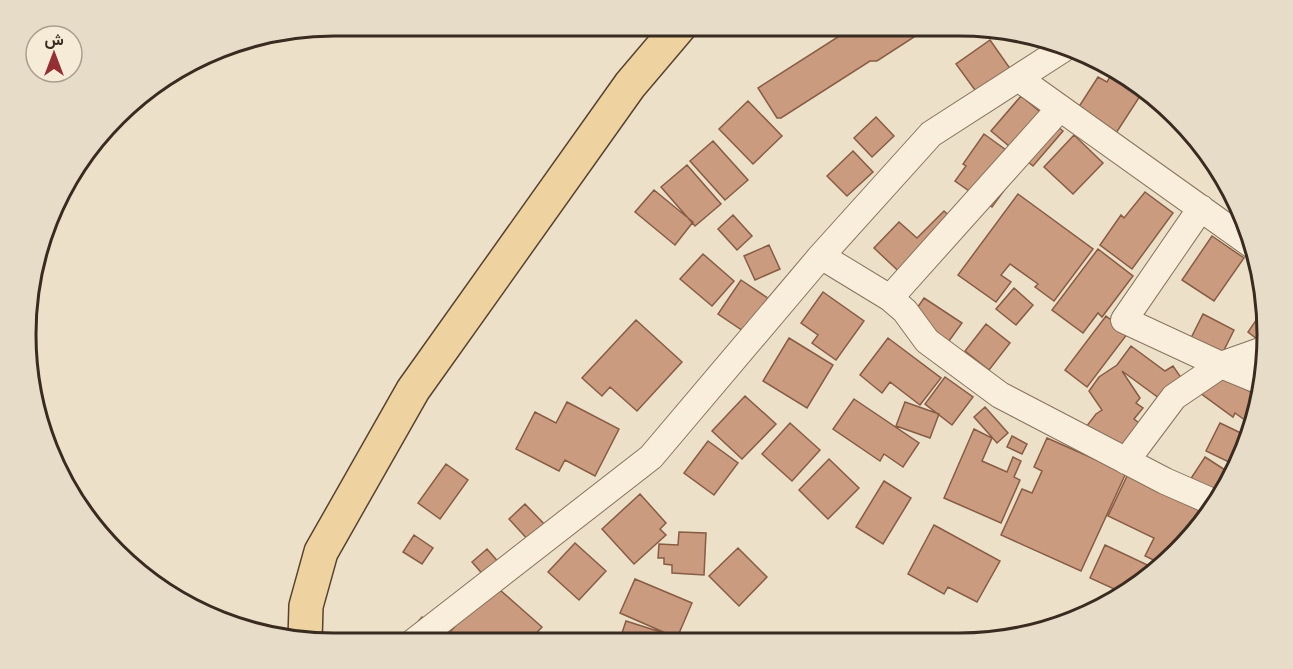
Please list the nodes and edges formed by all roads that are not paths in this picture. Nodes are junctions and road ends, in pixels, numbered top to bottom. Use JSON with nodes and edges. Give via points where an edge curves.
{"nodes":[{"id":1,"x":672,"y":36,"type":"edge"},
{"id":2,"x":1057,"y":53,"type":"edge"},
{"id":3,"x":1018,"y":78,"type":"junction"},
{"id":4,"x":1060,"y":108,"type":"junction"},
{"id":5,"x":1201,"y":208,"type":"junction"},
{"id":6,"x":1240,"y":235,"type":"edge"},
{"id":7,"x":821,"y":256,"type":"junction"},
{"id":8,"x":890,"y":298,"type":"junction"},
{"id":9,"x":1256,"y":353,"type":"edge"},
{"id":10,"x":1221,"y":365,"type":"junction"},
{"id":11,"x":1253,"y":378,"type":"edge"},
{"id":12,"x":1126,"y":460,"type":"junction"},
{"id":13,"x":1207,"y":500,"type":"edge"},
{"id":14,"x":305,"y":631,"type":"edge"},
{"id":15,"x":425,"y":633,"type":"edge"}],
"edges":[{"from":1,"to":14,"type":"main road","via":[[630,85],[413,390],[321,552],[306,606]]},
{"from":2,"to":3,"type":"street"},
{"from":3,"to":4,"type":"street"},
{"from":3,"to":7,"type":"street","via":[[931,134]]},
{"from":4,"to":5,"type":"street"},
{"from":4,"to":8,"type":"street"},
{"from":5,"to":6,"type":"street"},
{"from":5,"to":10,"type":"street","via":[[1124,320]]},
{"from":7,"to":8,"type":"street"},
{"from":7,"to":15,"type":"street","via":[[651,456]]},
{"from":8,"to":12,"type":"street","via":[[927,341],[1000,395]]},
{"from":9,"to":10,"type":"street"},
{"from":10,"to":11,"type":"street"},
{"from":10,"to":12,"type":"street","via":[[1174,397]]},
{"from":12,"to":13,"type":"street"}]}
